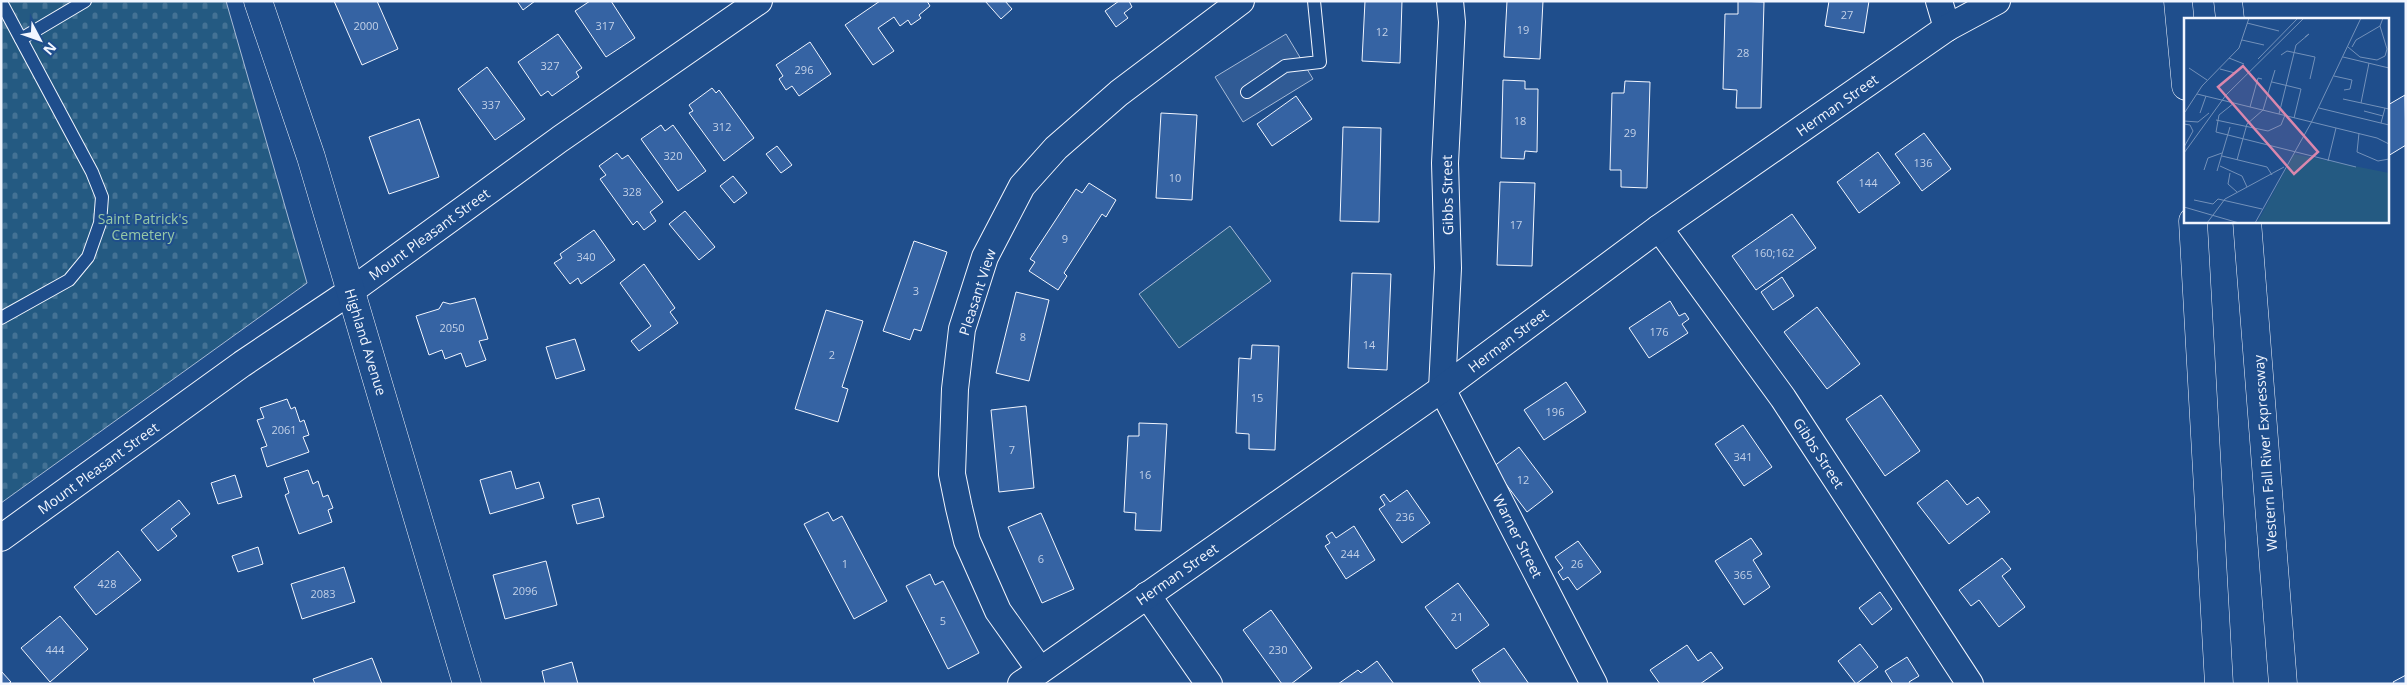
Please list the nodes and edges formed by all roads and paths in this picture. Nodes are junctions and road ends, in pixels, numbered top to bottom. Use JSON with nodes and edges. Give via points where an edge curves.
{"nodes":[{"id":1,"x":85,"y":1,"type":"edge"},
{"id":2,"x":258,"y":1,"type":"edge"},
{"id":3,"x":759,"y":1,"type":"edge"},
{"id":4,"x":1241,"y":1,"type":"edge"},
{"id":5,"x":1314,"y":1,"type":"edge"},
{"id":6,"x":1450,"y":1,"type":"edge"},
{"id":7,"x":1939,"y":1,"type":"edge"},
{"id":8,"x":1997,"y":1,"type":"edge"},
{"id":9,"x":2178,"y":1,"type":"edge"},
{"id":10,"x":2228,"y":1,"type":"edge"},
{"id":11,"x":1,"y":2,"type":"edge"},
{"id":12,"x":2230,"y":18,"type":"edge"},
{"id":13,"x":1947,"y":28,"type":"junction"},
{"id":14,"x":21,"y":39,"type":"junction"},
{"id":15,"x":2184,"y":65,"type":"edge"},
{"id":16,"x":1247,"y":92,"type":"dead end"},
{"id":17,"x":2193,"y":222,"type":"edge"},
{"id":18,"x":2247,"y":222,"type":"edge"},
{"id":19,"x":1659,"y":228,"type":"junction"},
{"id":20,"x":351,"y":291,"type":"junction"},
{"id":21,"x":1,"y":318,"type":"edge"},
{"id":22,"x":1442,"y":389,"type":"junction"},
{"id":23,"x":1,"y":538,"type":"edge"},
{"id":24,"x":1147,"y":595,"type":"junction"},
{"id":25,"x":1031,"y":677,"type":"edge"},
{"id":26,"x":467,"y":684,"type":"edge"},
{"id":27,"x":1209,"y":684,"type":"edge"},
{"id":28,"x":1594,"y":684,"type":"edge"},
{"id":29,"x":1970,"y":684,"type":"edge"},
{"id":30,"x":2219,"y":684,"type":"edge"},
{"id":31,"x":2282,"y":684,"type":"edge"}],
"edges":[{"from":1,"to":14,"type":"lane"},
{"from":2,"to":20,"type":"main road","name":"Highland Avenue","via":[[311,157]]},
{"from":3,"to":20,"type":"street","name":"Mount Pleasant Street","via":[[560,139]]},
{"from":4,"to":25,"type":"street","name":"Pleasant View","via":[[1119,92],[1056,148],[1022,186],[985,256],[962,329],[955,389],[952,474],[967,541]]},
{"from":5,"to":16,"type":"lane","via":[[1320,62],[1285,66]]},
{"from":6,"to":22,"type":"street","name":"Gibbs Street","via":[[1452,22],[1445,162],[1448,268]]},
{"from":7,"to":13,"type":"street"},
{"from":8,"to":13,"type":"street","name":"Herman Street"},
{"from":9,"to":15,"type":"main road"},
{"from":10,"to":12,"type":"main road"},
{"from":11,"to":14,"type":"lane"},
{"from":13,"to":19,"type":"street","name":"Herman Street"},
{"from":14,"to":21,"type":"lane","via":[[92,172],[102,197],[100,223],[88,258],[69,280]]},
{"from":17,"to":30,"type":"main road"},
{"from":18,"to":31,"type":"main road","name":"Western Fall River Expressway"},
{"from":19,"to":22,"type":"street","name":"Herman Street"},
{"from":19,"to":29,"type":"street","name":"Gibbs Street","via":[[1782,398]]},
{"from":20,"to":23,"type":"street","name":"Mount Pleasant Street","via":[[242,364]]},
{"from":20,"to":26,"type":"main road","name":"Highland Avenue"},
{"from":22,"to":24,"type":"street","name":"Herman Street"},
{"from":22,"to":28,"type":"street","name":"Warner Street"},
{"from":24,"to":25,"type":"street","name":"Herman Street"},
{"from":24,"to":27,"type":"street"}]}
